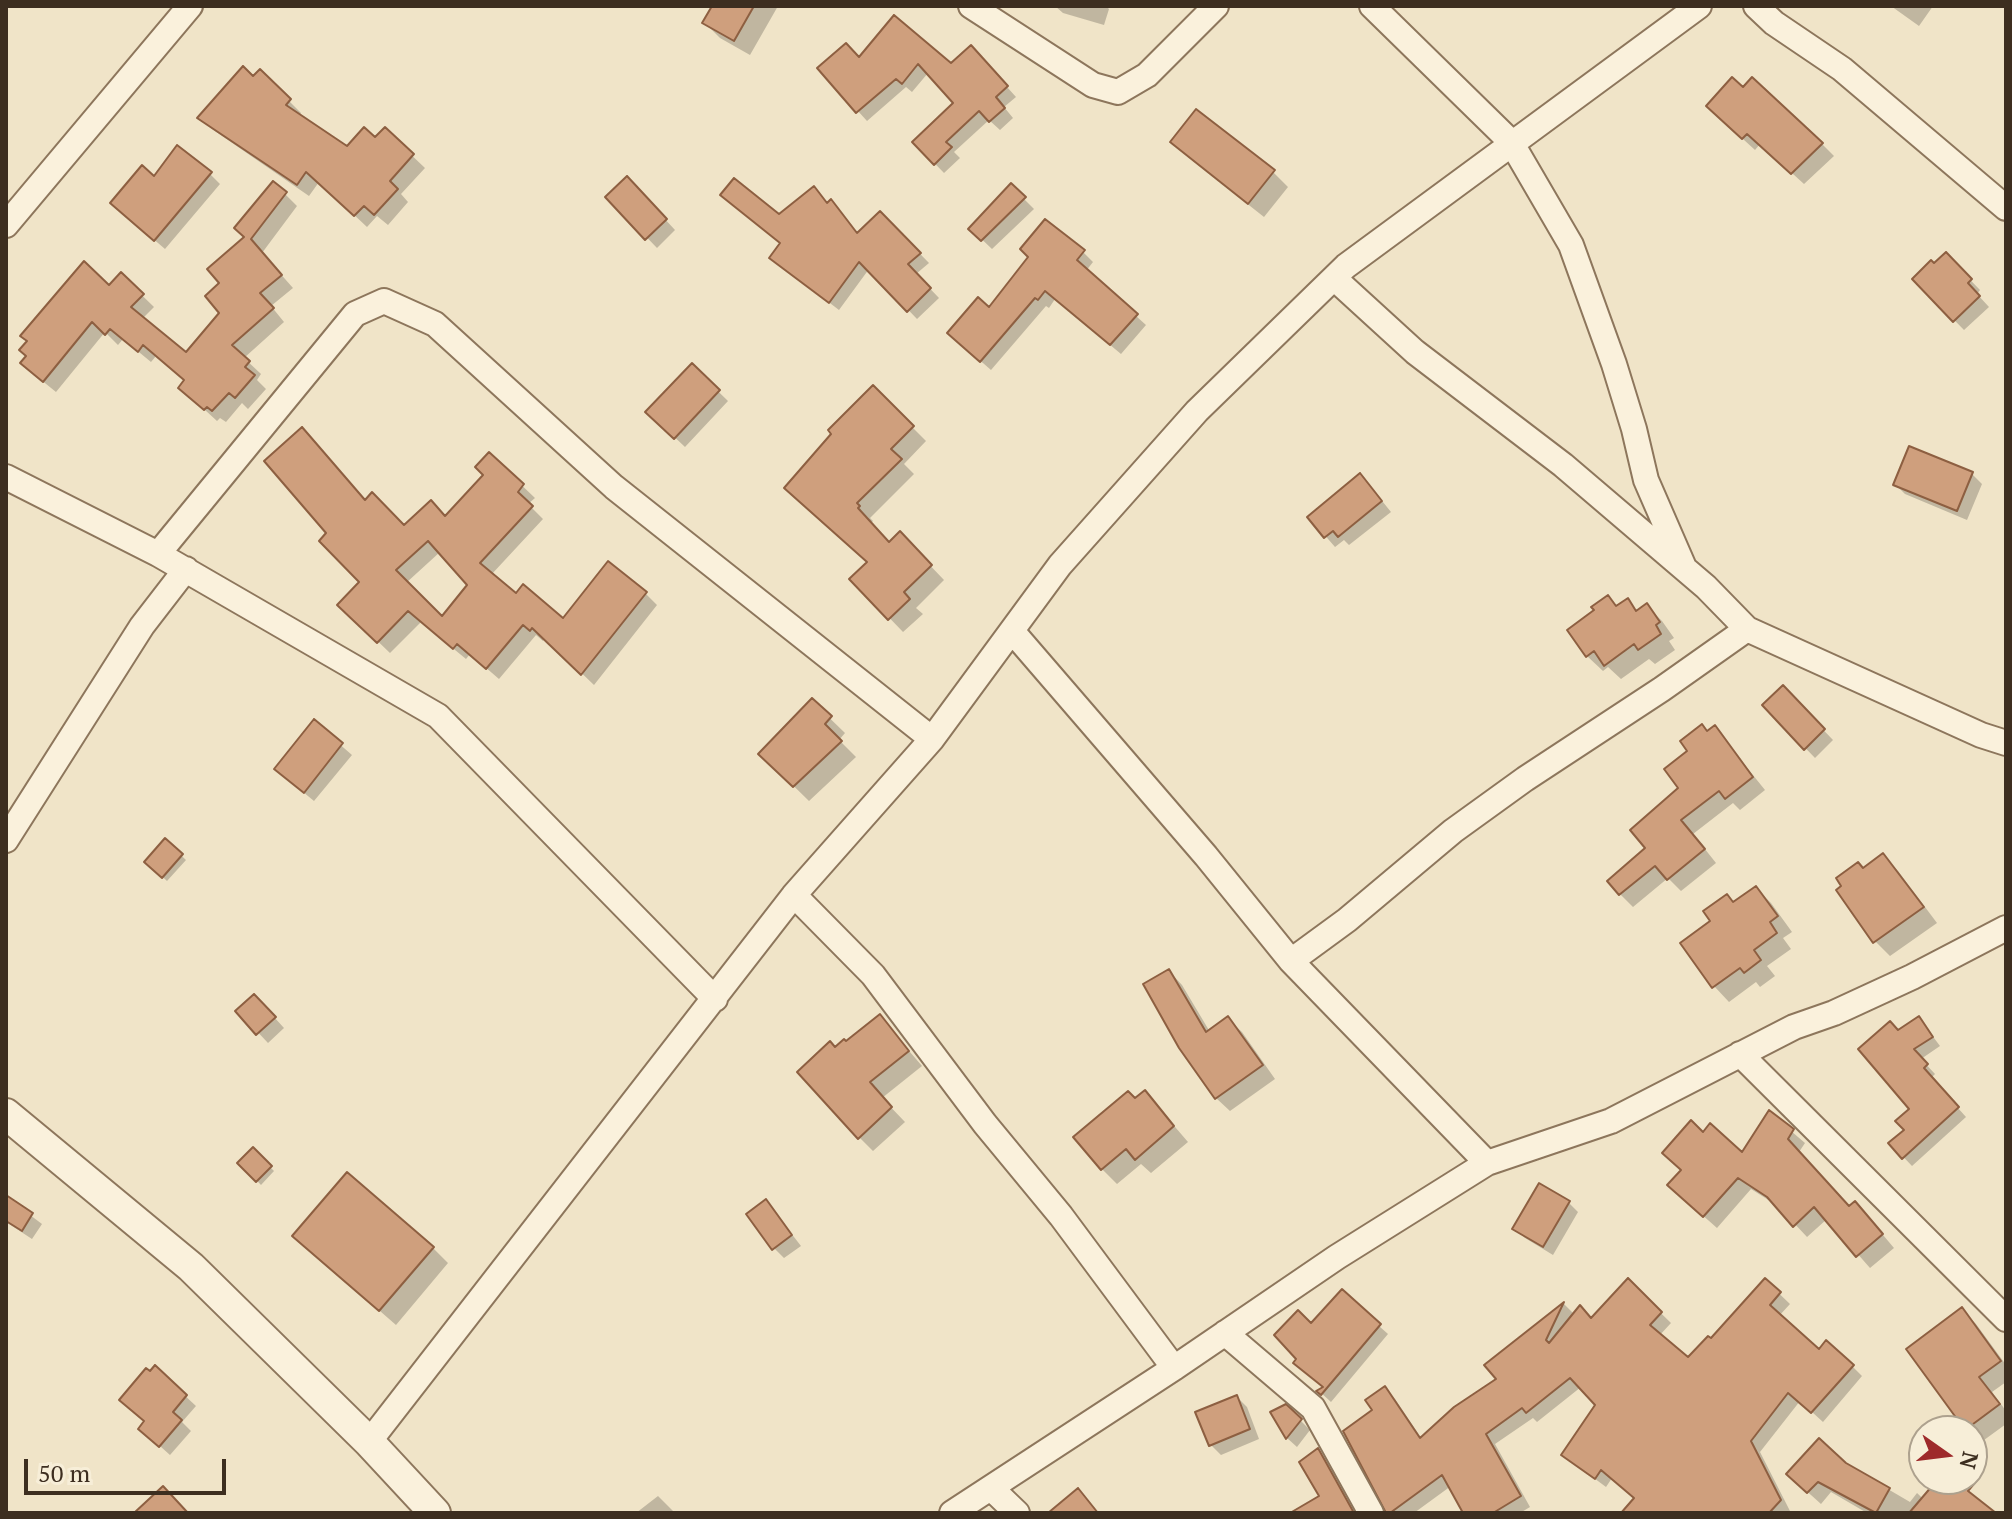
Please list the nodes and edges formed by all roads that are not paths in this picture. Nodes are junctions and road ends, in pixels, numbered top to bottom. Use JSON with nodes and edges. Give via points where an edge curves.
{"nodes":[{"id":1,"x":190,"y":6,"type":"edge"},
{"id":2,"x":971,"y":6,"type":"edge"},
{"id":3,"x":1216,"y":6,"type":"edge"},
{"id":4,"x":1372,"y":6,"type":"edge"},
{"id":5,"x":1699,"y":6,"type":"edge"},
{"id":6,"x":1756,"y":6,"type":"edge"},
{"id":7,"x":1511,"y":142,"type":"junction"},
{"id":8,"x":2006,"y":208,"type":"edge"},
{"id":9,"x":6,"y":225,"type":"edge"},
{"id":10,"x":1334,"y":278,"type":"junction"},
{"id":11,"x":6,"y":477,"type":"edge"},
{"id":12,"x":158,"y":554,"type":"junction"},
{"id":13,"x":186,"y":569,"type":"junction"},
{"id":14,"x":1685,"y":571,"type":"junction"},
{"id":15,"x":1747,"y":629,"type":"junction"},
{"id":16,"x":1012,"y":631,"type":"junction"},
{"id":17,"x":932,"y":739,"type":"junction"},
{"id":18,"x":2006,"y":743,"type":"edge"},
{"id":19,"x":6,"y":840,"type":"edge"},
{"id":20,"x":794,"y":895,"type":"junction"},
{"id":21,"x":2006,"y":928,"type":"edge"},
{"id":22,"x":1291,"y":961,"type":"junction"},
{"id":23,"x":715,"y":999,"type":"junction"},
{"id":24,"x":1740,"y":1054,"type":"junction"},
{"id":25,"x":8,"y":1121,"type":"edge"},
{"id":26,"x":1487,"y":1163,"type":"junction"},
{"id":27,"x":2005,"y":1317,"type":"edge"},
{"id":28,"x":1225,"y":1333,"type":"junction"},
{"id":29,"x":1174,"y":1368,"type":"junction"},
{"id":30,"x":369,"y":1442,"type":"junction"},
{"id":31,"x":991,"y":1488,"type":"junction"},
{"id":32,"x":435,"y":1513,"type":"edge"},
{"id":33,"x":952,"y":1513,"type":"edge"},
{"id":34,"x":1017,"y":1513,"type":"edge"},
{"id":35,"x":1371,"y":1513,"type":"edge"}],
"edges":[{"from":1,"to":9,"type":"street"},
{"from":2,"to":3,"type":"street","via":[[1093,85],[1118,92],[1147,75]]},
{"from":4,"to":7,"type":"street"},
{"from":5,"to":7,"type":"street"},
{"from":6,"to":8,"type":"street","via":[[1842,69]]},
{"from":7,"to":10,"type":"street"},
{"from":7,"to":14,"type":"street","via":[[1571,245],[1614,364],[1646,480]]},
{"from":10,"to":14,"type":"street","via":[[1415,352],[1563,465]]},
{"from":10,"to":16,"type":"street","via":[[1197,411],[1060,565]]},
{"from":11,"to":12,"type":"street"},
{"from":12,"to":13,"type":"street"},
{"from":12,"to":17,"type":"street","via":[[355,314],[384,301],[435,324],[614,487]]},
{"from":13,"to":19,"type":"street","via":[[142,626]]},
{"from":13,"to":23,"type":"street","via":[[438,716]]},
{"from":14,"to":15,"type":"street"},
{"from":15,"to":18,"type":"street"},
{"from":15,"to":22,"type":"street","via":[[1453,831]]},
{"from":16,"to":17,"type":"street"},
{"from":16,"to":22,"type":"street"},
{"from":17,"to":20,"type":"street"},
{"from":20,"to":23,"type":"street"},
{"from":20,"to":29,"type":"street","via":[[873,975]]},
{"from":21,"to":24,"type":"street","via":[[1912,977]]},
{"from":22,"to":26,"type":"street"},
{"from":23,"to":30,"type":"street"},
{"from":24,"to":26,"type":"street","via":[[1611,1121]]},
{"from":24,"to":27,"type":"street"},
{"from":25,"to":30,"type":"street","via":[[191,1267]]},
{"from":26,"to":28,"type":"street"},
{"from":28,"to":29,"type":"street"},
{"from":28,"to":35,"type":"street","via":[[1313,1408]]},
{"from":29,"to":31,"type":"street"},
{"from":30,"to":32,"type":"street"},
{"from":31,"to":33,"type":"street"},
{"from":31,"to":34,"type":"street"}]}
